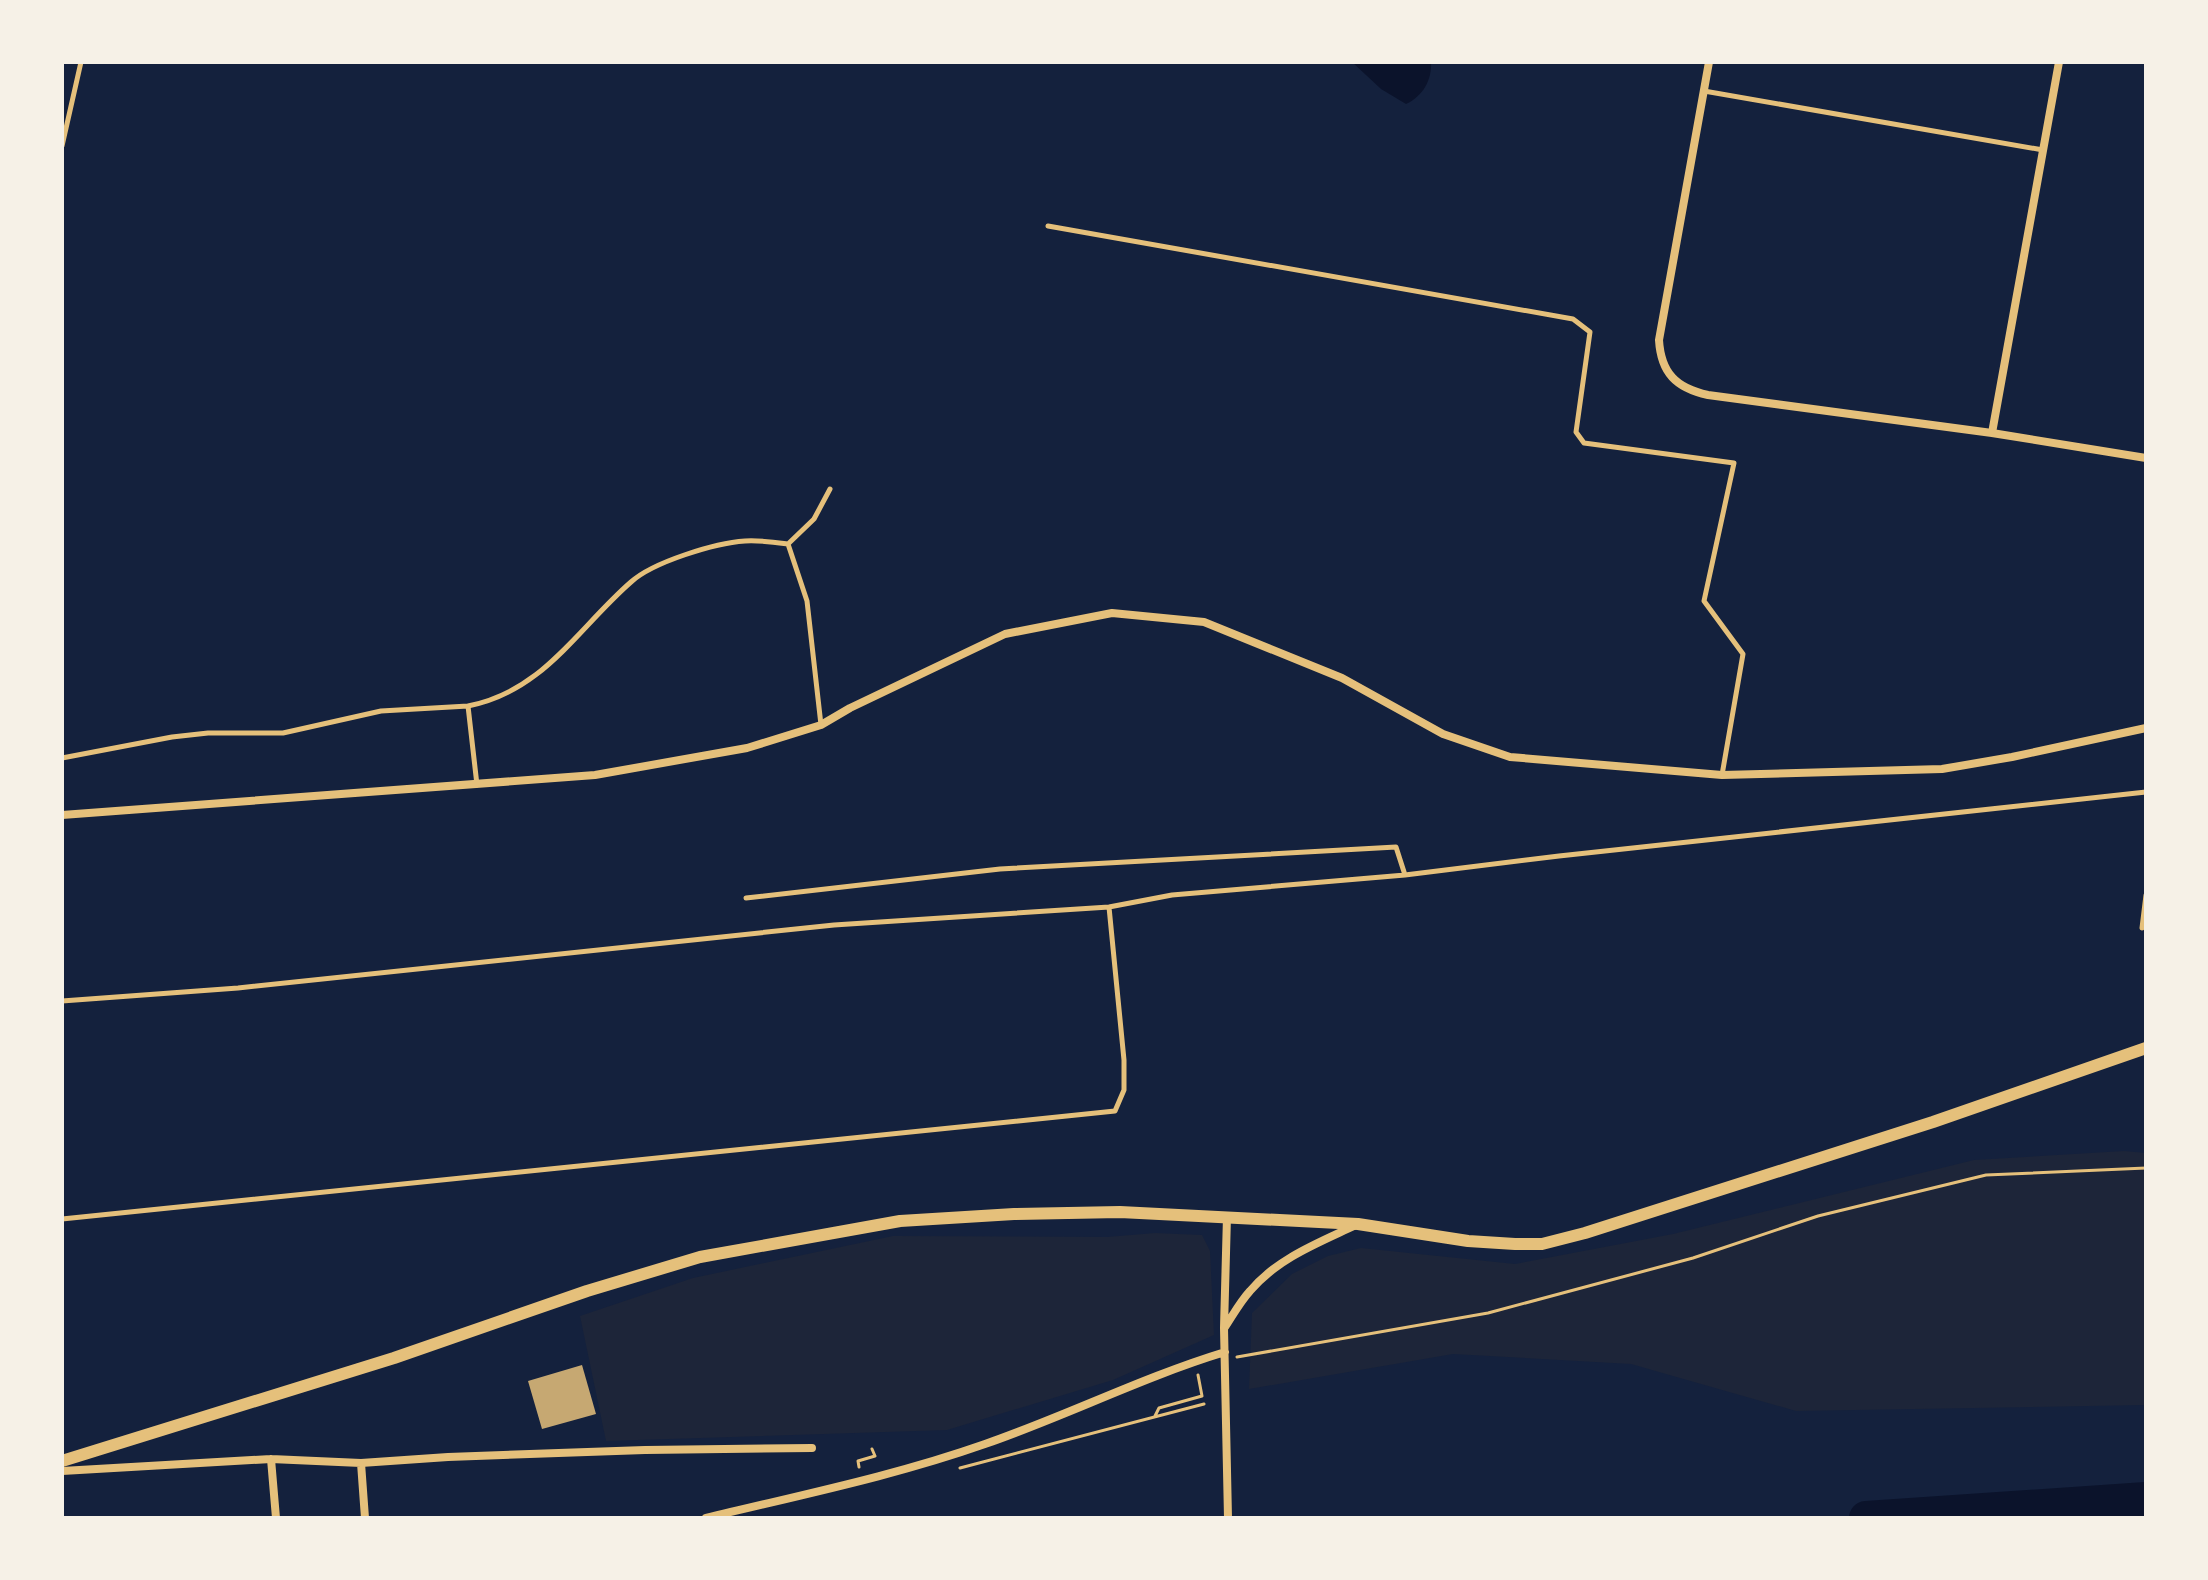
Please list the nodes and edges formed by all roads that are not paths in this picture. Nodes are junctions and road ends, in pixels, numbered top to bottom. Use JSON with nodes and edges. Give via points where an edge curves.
{"nodes":[{"id":1,"x":81,"y":62,"type":"edge"},
{"id":2,"x":1709,"y":62,"type":"edge"},
{"id":3,"x":2059,"y":62,"type":"edge"},
{"id":4,"x":1704,"y":91,"type":"junction"},
{"id":5,"x":62,"y":146,"type":"edge"},
{"id":6,"x":2044,"y":150,"type":"junction"},
{"id":7,"x":1048,"y":226,"type":"dead end"},
{"id":8,"x":1992,"y":433,"type":"junction"},
{"id":9,"x":2146,"y":458,"type":"edge"},
{"id":10,"x":830,"y":489,"type":"dead end"},
{"id":11,"x":788,"y":544,"type":"junction"},
{"id":12,"x":468,"y":706,"type":"junction"},
{"id":13,"x":821,"y":725,"type":"junction"},
{"id":14,"x":2146,"y":728,"type":"edge"},
{"id":15,"x":62,"y":758,"type":"edge"},
{"id":16,"x":1722,"y":775,"type":"junction"},
{"id":17,"x":477,"y":786,"type":"junction"},
{"id":18,"x":2146,"y":792,"type":"edge"},
{"id":19,"x":62,"y":815,"type":"edge"},
{"id":20,"x":1405,"y":875,"type":"junction"},
{"id":21,"x":2146,"y":895,"type":"edge"},
{"id":22,"x":746,"y":898,"type":"dead end"},
{"id":23,"x":1109,"y":907,"type":"junction"},
{"id":24,"x":2142,"y":928,"type":"dead end"},
{"id":25,"x":62,"y":1001,"type":"edge"},
{"id":26,"x":2146,"y":1048,"type":"edge"},
{"id":27,"x":1227,"y":1216,"type":"junction"},
{"id":28,"x":62,"y":1219,"type":"edge"},
{"id":29,"x":1358,"y":1224,"type":"junction"},
{"id":30,"x":1224,"y":1328,"type":"junction"},
{"id":31,"x":1225,"y":1358,"type":"junction"},
{"id":32,"x":812,"y":1448,"type":"dead end"},
{"id":33,"x":271,"y":1459,"type":"junction"},
{"id":34,"x":62,"y":1461,"type":"edge"},
{"id":35,"x":361,"y":1463,"type":"junction"},
{"id":36,"x":62,"y":1471,"type":"edge"},
{"id":37,"x":276,"y":1518,"type":"edge"},
{"id":38,"x":365,"y":1518,"type":"edge"},
{"id":39,"x":706,"y":1518,"type":"edge"},
{"id":40,"x":1228,"y":1518,"type":"edge"}],
"edges":[{"from":1,"to":5,"type":"lane"},
{"from":2,"to":4,"type":"street"},
{"from":3,"to":6,"type":"street"},
{"from":4,"to":6,"type":"lane"},
{"from":4,"to":8,"type":"street","via":[[1659,340],[1669,373],[1687,390],[1708,395]]},
{"from":6,"to":8,"type":"street"},
{"from":7,"to":16,"type":"lane","via":[[1573,319],[1590,332],[1576,432],[1584,443],[1734,463],[1704,601],[1743,654]]},
{"from":8,"to":9,"type":"street"},
{"from":10,"to":11,"type":"lane","via":[[814,519]]},
{"from":11,"to":12,"type":"lane","via":[[724,544],[644,574],[546,669],[485,703]]},
{"from":11,"to":13,"type":"lane","via":[[807,601]]},
{"from":12,"to":15,"type":"lane","via":[[381,711],[283,733],[172,737]]},
{"from":12,"to":17,"type":"lane"},
{"from":13,"to":16,"type":"street","via":[[1005,634],[1112,613],[1204,622],[1342,678],[1443,734],[1510,757]]},
{"from":13,"to":17,"type":"street","via":[[747,748],[595,775]]},
{"from":14,"to":16,"type":"street","via":[[1942,769]]},
{"from":17,"to":19,"type":"street"},
{"from":18,"to":20,"type":"lane"},
{"from":20,"to":22,"type":"lane","via":[[1396,847],[1000,869]]},
{"from":20,"to":23,"type":"lane","via":[[1172,895]]},
{"from":21,"to":24,"type":"lane"},
{"from":23,"to":25,"type":"lane","via":[[834,925],[238,988]]},
{"from":23,"to":28,"type":"lane","via":[[1124,1060],[1124,1090],[1115,1111]]},
{"from":26,"to":29,"type":"street","via":[[1559,1241],[1468,1241]]},
{"from":27,"to":29,"type":"street"},
{"from":27,"to":30,"type":"street"},
{"from":27,"to":34,"type":"street","via":[[1030,1213],[900,1221],[700,1257]]},
{"from":29,"to":30,"type":"street","via":[[1272,1269]]},
{"from":30,"to":31,"type":"street"},
{"from":31,"to":39,"type":"street","via":[[1152,1378],[949,1457]]},
{"from":31,"to":40,"type":"street"},
{"from":32,"to":35,"type":"street"},
{"from":33,"to":35,"type":"street"},
{"from":33,"to":36,"type":"street"},
{"from":33,"to":37,"type":"street"},
{"from":35,"to":38,"type":"street"}]}
